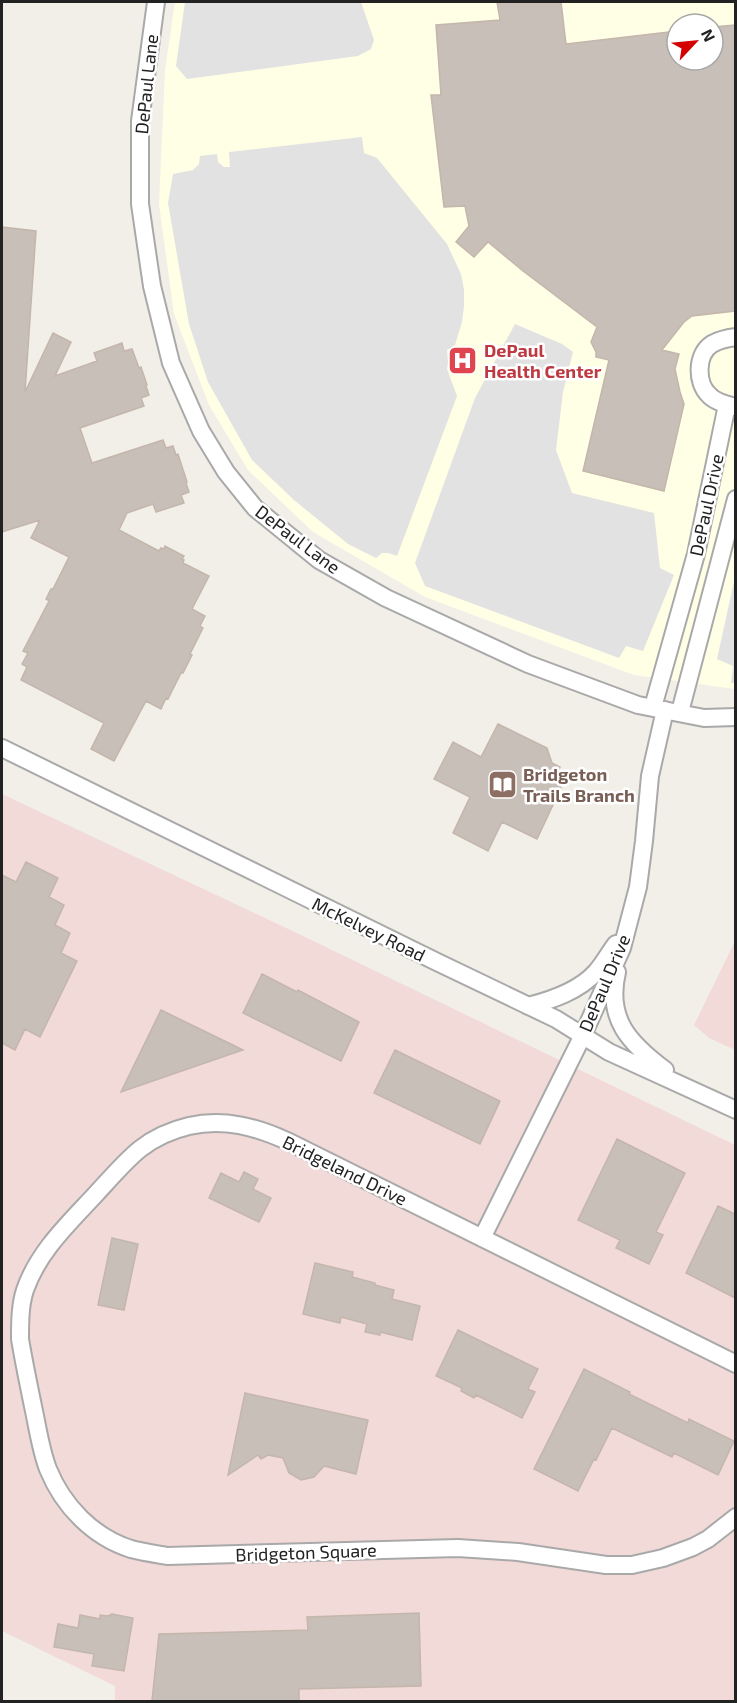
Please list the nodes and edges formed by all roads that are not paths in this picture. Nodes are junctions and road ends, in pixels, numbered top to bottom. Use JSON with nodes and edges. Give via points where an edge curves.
{"nodes":[{"id":1,"x":156,"y":2,"type":"edge"},
{"id":2,"x":735,"y":337,"type":"edge"},
{"id":3,"x":731,"y":406,"type":"edge"},
{"id":4,"x":735,"y":499,"type":"edge"},
{"id":5,"x":666,"y":710,"type":"junction"},
{"id":6,"x":735,"y":717,"type":"edge"},
{"id":7,"x":2,"y":748,"type":"edge"},
{"id":8,"x":627,"y":928,"type":"junction"},
{"id":9,"x":622,"y":948,"type":"junction"},
{"id":10,"x":528,"y":1006,"type":"junction"},
{"id":11,"x":583,"y":1035,"type":"junction"},
{"id":12,"x":692,"y":1090,"type":"junction"},
{"id":13,"x":735,"y":1110,"type":"edge"},
{"id":14,"x":482,"y":1238,"type":"junction"},
{"id":15,"x":20,"y":1323,"type":"joint"},
{"id":16,"x":735,"y":1364,"type":"edge"},
{"id":17,"x":735,"y":1517,"type":"edge"}],
"edges":[{"from":1,"to":5,"type":"street","name":"DePaul Lane","via":[[140,121],[140,204],[152,286],[171,363],[201,431],[226,472],[255,508],[319,560],[386,598],[528,664],[638,705]]},
{"from":2,"to":3,"type":"street","name":"DePaul Drive","via":[[712,344],[701,363],[700,382],[709,396]]},
{"from":3,"to":5,"type":"street","name":"DePaul Drive","via":[[696,554]]},
{"from":4,"to":5,"type":"street","name":"DePaul Drive"},
{"from":5,"to":6,"type":"street","name":"DePaul Lane","via":[[704,718]]},
{"from":5,"to":8,"type":"street","name":"DePaul Drive","via":[[650,776],[638,887]]},
{"from":7,"to":10,"type":"street","name":"McKelvey Road"},
{"from":8,"to":9,"type":"street","name":"DePaul Drive"},
{"from":8,"to":10,"type":"street","via":[[596,972],[569,992]]},
{"from":9,"to":11,"type":"street","name":"DePaul Drive"},
{"from":9,"to":12,"type":"street","via":[[613,987],[615,1008],[626,1033],[641,1052]]},
{"from":10,"to":11,"type":"street","name":"McKelvey Road"},
{"from":11,"to":12,"type":"street","name":"McKelvey Road","via":[[609,1052]]},
{"from":11,"to":14,"type":"street","name":"DePaul Drive"},
{"from":12,"to":13,"type":"street","name":"McKelvey Road"},
{"from":14,"to":15,"type":"street","name":"Bridgeland Drive","via":[[274,1135],[227,1123],[189,1126],[139,1150],[62,1230],[38,1263],[25,1290]]},
{"from":14,"to":16,"type":"street","name":"Bridgeland Drive"},
{"from":15,"to":17,"type":"street","name":"Bridgeton Square","via":[[21,1349],[42,1450],[55,1484],[87,1525],[130,1549],[167,1556],[458,1548],[632,1565],[693,1547]]}]}
